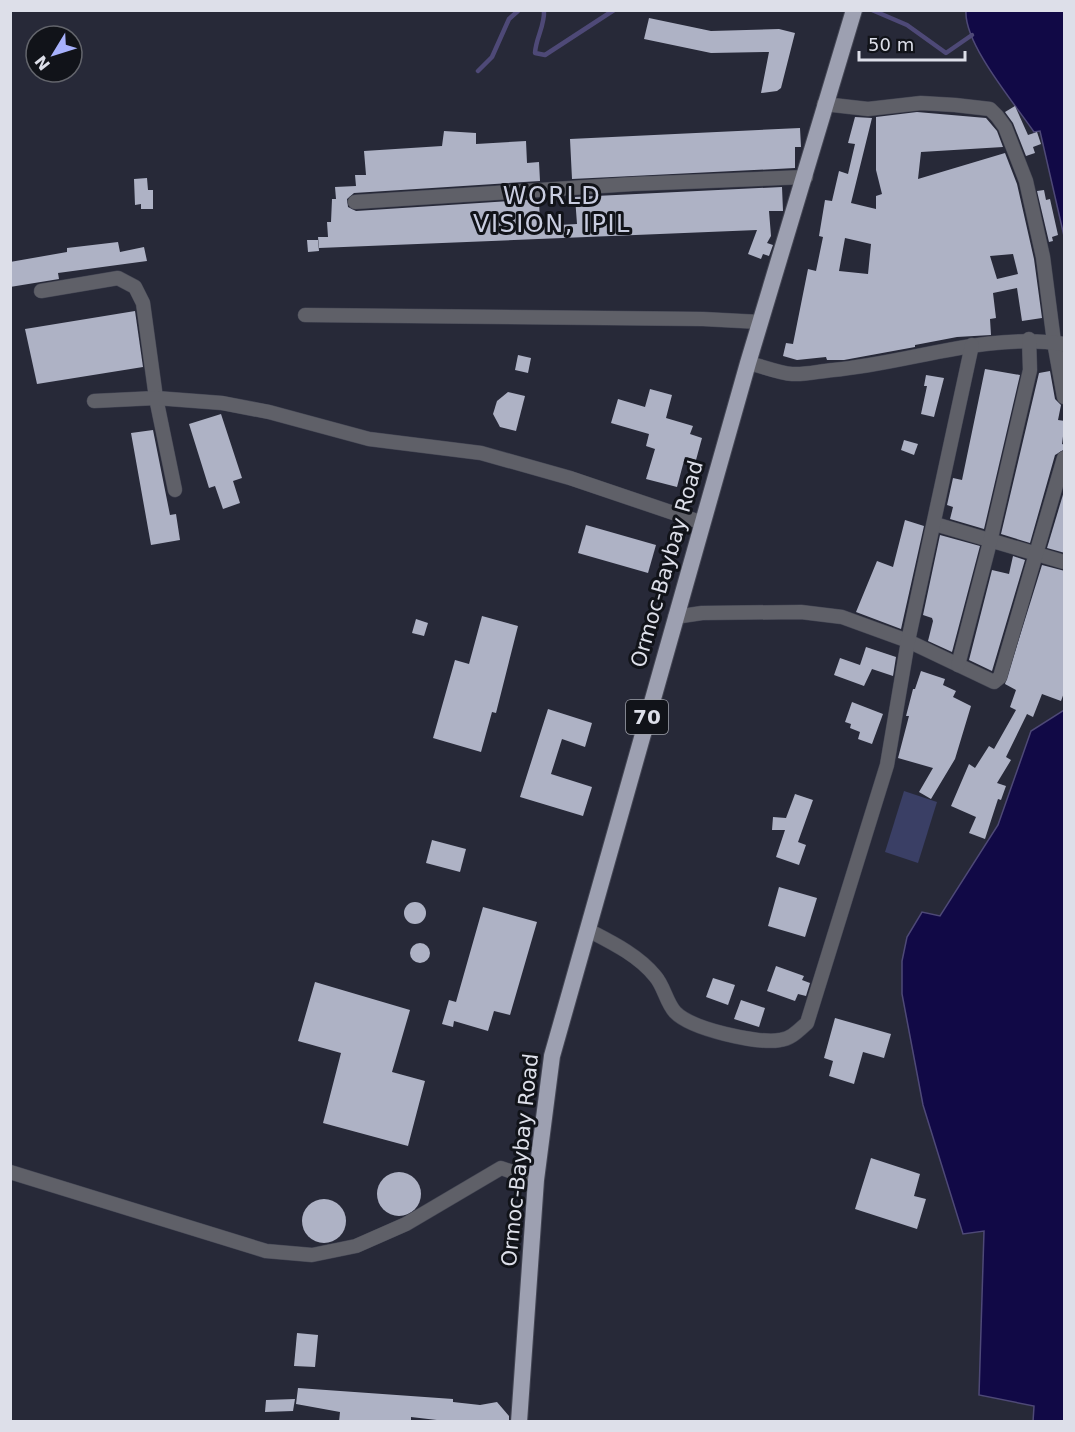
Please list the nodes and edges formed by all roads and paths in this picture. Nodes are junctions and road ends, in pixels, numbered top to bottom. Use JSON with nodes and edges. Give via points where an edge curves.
{"nodes":[{"id":1,"x":854,"y":10,"type":"edge"},
{"id":2,"x":824,"y":104,"type":"junction"},
{"id":3,"x":806,"y":177,"type":"junction"},
{"id":4,"x":355,"y":201,"type":"dead end"},
{"id":5,"x":41,"y":291,"type":"dead end"},
{"id":6,"x":305,"y":315,"type":"dead end"},
{"id":7,"x":760,"y":322,"type":"junction"},
{"id":8,"x":1029,"y":339,"type":"junction"},
{"id":9,"x":1059,"y":343,"type":"edge"},
{"id":10,"x":972,"y":345,"type":"junction"},
{"id":11,"x":748,"y":363,"type":"junction"},
{"id":12,"x":1065,"y":397,"type":"edge"},
{"id":13,"x":156,"y":398,"type":"junction"},
{"id":14,"x":94,"y":401,"type":"dead end"},
{"id":15,"x":1065,"y":458,"type":"edge"},
{"id":16,"x":175,"y":490,"type":"dead end"},
{"id":17,"x":703,"y":523,"type":"junction"},
{"id":18,"x":935,"y":524,"type":"junction"},
{"id":19,"x":990,"y":542,"type":"junction"},
{"id":20,"x":1038,"y":554,"type":"junction"},
{"id":21,"x":1065,"y":562,"type":"edge"},
{"id":22,"x":675,"y":617,"type":"junction"},
{"id":23,"x":908,"y":641,"type":"junction"},
{"id":24,"x":958,"y":665,"type":"junction"},
{"id":25,"x":588,"y":930,"type":"junction"},
{"id":26,"x":10,"y":1172,"type":"edge"},
{"id":27,"x":536,"y":1180,"type":"junction"},
{"id":28,"x":519,"y":1422,"type":"edge"}],
"edges":[{"from":1,"to":2,"type":"highway","name":"Ormoc-Baybay Road","number":"70"},
{"from":2,"to":3,"type":"highway","name":"Ormoc-Baybay Road","number":"70"},
{"from":2,"to":9,"type":"street","via":[[868,109],[921,103],[955,105],[990,109],[997,116],[1026,181]]},
{"from":3,"to":4,"type":"street"},
{"from":3,"to":7,"type":"highway","name":"Ormoc-Baybay Road","number":"70"},
{"from":5,"to":13,"type":"street","via":[[118,278],[135,287],[143,303]]},
{"from":6,"to":7,"type":"street","via":[[703,318]]},
{"from":7,"to":11,"type":"highway","name":"Ormoc-Baybay Road","number":"70"},
{"from":8,"to":9,"type":"street"},
{"from":8,"to":10,"type":"street"},
{"from":8,"to":19,"type":"street","via":[[1030,370]]},
{"from":9,"to":12,"type":"street"},
{"from":10,"to":11,"type":"street","via":[[863,367],[792,374]]},
{"from":10,"to":18,"type":"street"},
{"from":11,"to":17,"type":"highway","name":"Ormoc-Baybay Road","number":"70"},
{"from":13,"to":14,"type":"street"},
{"from":13,"to":16,"type":"street"},
{"from":13,"to":17,"type":"street","via":[[222,403],[369,439],[481,453]]},
{"from":15,"to":20,"type":"street"},
{"from":17,"to":22,"type":"highway","name":"Ormoc-Baybay Road","number":"70"},
{"from":18,"to":19,"type":"street"},
{"from":18,"to":23,"type":"street"},
{"from":19,"to":20,"type":"street"},
{"from":19,"to":24,"type":"street"},
{"from":20,"to":21,"type":"street"},
{"from":20,"to":24,"type":"street","via":[[1000,677],[994,681]]},
{"from":22,"to":23,"type":"street","via":[[801,612],[842,617]]},
{"from":22,"to":25,"type":"highway","name":"Ormoc-Baybay Road","number":"70"},
{"from":23,"to":24,"type":"street"},
{"from":23,"to":25,"type":"street","via":[[887,765],[807,1023],[792,1036],[780,1040],[751,1039],[698,1026],[676,1013],[657,978],[645,965]]},
{"from":25,"to":27,"type":"highway","name":"Ormoc-Baybay Road","number":"70","via":[[552,1056]]},
{"from":26,"to":27,"type":"street","via":[[266,1251],[312,1255],[356,1246],[406,1224],[501,1168]]},
{"from":27,"to":28,"type":"highway","name":"Ormoc-Baybay Road","number":"70"}]}
